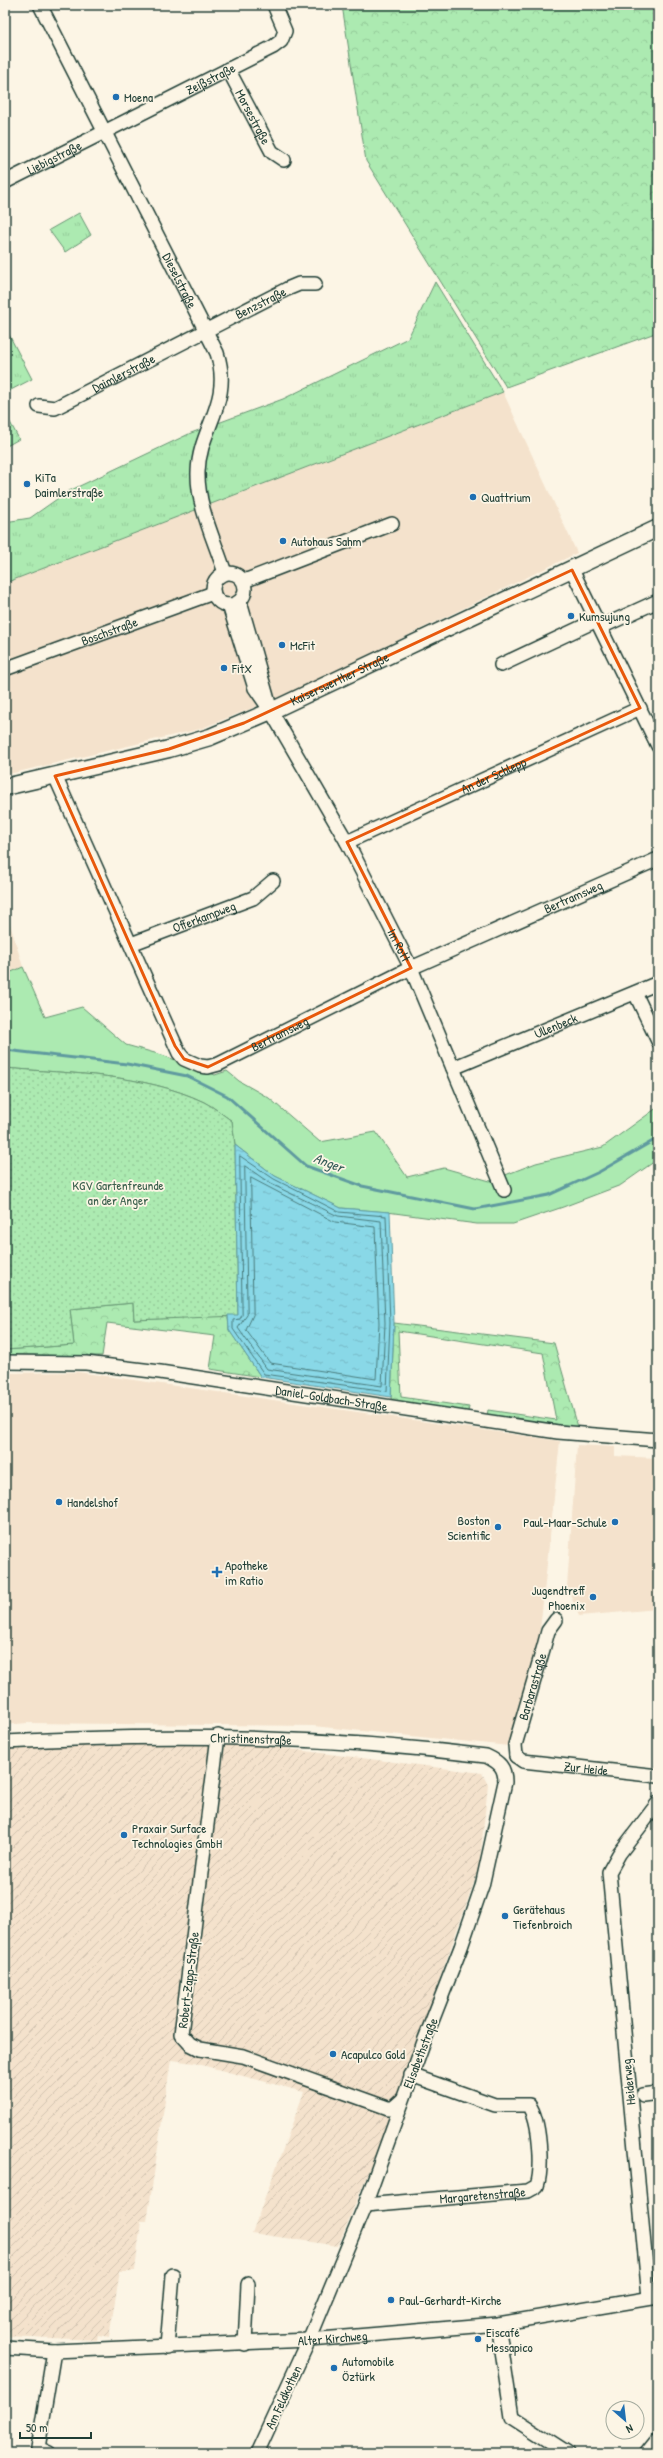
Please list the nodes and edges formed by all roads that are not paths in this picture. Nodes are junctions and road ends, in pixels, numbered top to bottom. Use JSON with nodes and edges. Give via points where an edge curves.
{"nodes":[{"id":1,"x":40,"y":5,"type":"edge"},
{"id":2,"x":274,"y":5,"type":"edge"},
{"id":3,"x":228,"y":69,"type":"junction"},
{"id":4,"x":104,"y":131,"type":"junction"},
{"id":5,"x":284,"y":160,"type":"dead end"},
{"id":6,"x":5,"y":182,"type":"edge"},
{"id":7,"x":315,"y":284,"type":"dead end"},
{"id":8,"x":206,"y":330,"type":"junction"},
{"id":9,"x":39,"y":406,"type":"dead end"},
{"id":10,"x":392,"y":524,"type":"dead end"},
{"id":11,"x":658,"y":528,"type":"edge"},
{"id":12,"x":572,"y":570,"type":"junction"},
{"id":13,"x":225,"y":573,"type":"junction"},
{"id":14,"x":244,"y":581,"type":"junction"},
{"id":15,"x":213,"y":592,"type":"junction"},
{"id":16,"x":658,"y":601,"type":"edge"},
{"id":17,"x":234,"y":603,"type":"junction"},
{"id":18,"x":599,"y":624,"type":"junction"},
{"id":19,"x":501,"y":665,"type":"dead end"},
{"id":20,"x":5,"y":669,"type":"edge"},
{"id":21,"x":640,"y":708,"type":"junction"},
{"id":22,"x":271,"y":711,"type":"junction"},
{"id":23,"x":655,"y":730,"type":"edge"},
{"id":24,"x":658,"y":746,"type":"edge"},
{"id":25,"x":55,"y":776,"type":"junction"},
{"id":26,"x":5,"y":787,"type":"edge"},
{"id":27,"x":347,"y":842,"type":"junction"},
{"id":28,"x":658,"y":859,"type":"edge"},
{"id":29,"x":273,"y":881,"type":"dead end"},
{"id":30,"x":131,"y":944,"type":"junction"},
{"id":31,"x":411,"y":968,"type":"junction"},
{"id":32,"x":658,"y":983,"type":"edge"},
{"id":33,"x":635,"y":993,"type":"junction"},
{"id":34,"x":658,"y":1041,"type":"edge"},
{"id":35,"x":453,"y":1068,"type":"junction"},
{"id":36,"x":504,"y":1190,"type":"dead end"},
{"id":37,"x":5,"y":1362,"type":"edge"},
{"id":38,"x":658,"y":1440,"type":"edge"},
{"id":39,"x":556,"y":1620,"type":"dead end"},
{"id":40,"x":218,"y":1736,"type":"junction"},
{"id":41,"x":5,"y":1742,"type":"edge"},
{"id":42,"x":516,"y":1756,"type":"junction"},
{"id":43,"x":499,"y":1763,"type":"junction"},
{"id":44,"x":658,"y":1776,"type":"edge"},
{"id":45,"x":658,"y":1803,"type":"edge"},
{"id":46,"x":411,"y":2075,"type":"junction"},
{"id":47,"x":658,"y":2093,"type":"edge"},
{"id":48,"x":642,"y":2095,"type":"dead end"},
{"id":49,"x":402,"y":2100,"type":"junction"},
{"id":50,"x":365,"y":2205,"type":"junction"},
{"id":51,"x":174,"y":2275,"type":"dead end"},
{"id":52,"x":248,"y":2284,"type":"dead end"},
{"id":53,"x":654,"y":2298,"type":"edge"},
{"id":54,"x":498,"y":2324,"type":"junction"},
{"id":55,"x":309,"y":2340,"type":"junction"},
{"id":56,"x":245,"y":2344,"type":"junction"},
{"id":57,"x":167,"y":2347,"type":"junction"},
{"id":58,"x":5,"y":2348,"type":"edge"},
{"id":59,"x":54,"y":2351,"type":"junction"},
{"id":60,"x":658,"y":2438,"type":"edge"},
{"id":61,"x":565,"y":2452,"type":"edge"},
{"id":62,"x":49,"y":2453,"type":"edge"},
{"id":63,"x":257,"y":2453,"type":"edge"},
{"id":64,"x":646,"y":2453,"type":"edge"}],
"edges":[{"from":1,"to":4,"type":"street","name":"Dieselstraße"},
{"from":2,"to":3,"type":"street","name":"Zeißstraße","via":[[285,31],[281,41]]},
{"from":3,"to":4,"type":"street","name":"Zeißstraße"},
{"from":3,"to":5,"type":"street","name":"Morsestraße","via":[[272,152]]},
{"from":4,"to":6,"type":"street","name":"Liebigstraße"},
{"from":4,"to":8,"type":"street","name":"Dieselstraße"},
{"from":7,"to":8,"type":"street","name":"Benzstraße","via":[[299,284]]},
{"from":8,"to":9,"type":"street","name":"Daimlerstraße","via":[[55,408]]},
{"from":8,"to":13,"type":"street","name":"Dieselstraße","via":[[220,362],[222,386],[219,404],[199,464],[199,483]]},
{"from":10,"to":14,"type":"street"},
{"from":11,"to":12,"type":"main road","name":"Kaiserswerther Straße"},
{"from":12,"to":18,"type":"street"},
{"from":12,"to":22,"type":"main road","name":"Kaiserswerther Straße"},
{"from":13,"to":14,"type":"street","via":[[236,574]]},
{"from":13,"to":15,"type":"street","via":[[214,581]]},
{"from":14,"to":17,"type":"street","via":[[246,592]]},
{"from":15,"to":17,"type":"street","via":[[219,602]]},
{"from":15,"to":20,"type":"street","name":"Boschstraße"},
{"from":16,"to":18,"type":"street"},
{"from":17,"to":22,"type":"street","via":[[255,688]]},
{"from":18,"to":19,"type":"street"},
{"from":18,"to":21,"type":"street"},
{"from":21,"to":23,"type":"street"},
{"from":21,"to":27,"type":"street","name":"An der Schlepp"},
{"from":22,"to":25,"type":"main road","name":"Kaiserswerther Straße","via":[[204,740]]},
{"from":22,"to":27,"type":"street","name":"Im Rott"},
{"from":23,"to":24,"type":"street"},
{"from":25,"to":26,"type":"main road","name":"Kaiserswerther Straße"},
{"from":25,"to":30,"type":"street","name":"Bertramsweg"},
{"from":27,"to":31,"type":"street","name":"Im Rott"},
{"from":28,"to":31,"type":"street","name":"Bertramsweg"},
{"from":29,"to":30,"type":"street","name":"Offerkampweg","via":[[253,898]]},
{"from":30,"to":31,"type":"street","name":"Bertramsweg","via":[[179,1052],[192,1063],[208,1067],[225,1061]]},
{"from":31,"to":35,"type":"street","name":"Im Rott"},
{"from":32,"to":33,"type":"street","name":"Ullenbeck"},
{"from":33,"to":34,"type":"street"},
{"from":33,"to":35,"type":"street","name":"Ullenbeck"},
{"from":35,"to":36,"type":"street","name":"Im Rott"},
{"from":37,"to":38,"type":"street","name":"Daniel-Goldbach-Straße","via":[[86,1363],[166,1372],[558,1432]]},
{"from":39,"to":42,"type":"street","name":"Barbarastraße","via":[[548,1631],[516,1745]]},
{"from":40,"to":41,"type":"street","name":"Christinenstraße"},
{"from":40,"to":43,"type":"street","name":"Christinenstraße","via":[[365,1744],[473,1755]]},
{"from":40,"to":49,"type":"street","name":"Robert-Zapp-Straße","via":[[181,2034],[190,2044],[200,2049],[243,2056],[388,2108],[393,2108]]},
{"from":42,"to":43,"type":"street"},
{"from":42,"to":44,"type":"street","name":"Zur Heide","via":[[523,1761]]},
{"from":43,"to":46,"type":"street","name":"Elisabethstraße","via":[[505,1773],[505,1782],[482,1886]]},
{"from":45,"to":53,"type":"street","name":"Heiderweg","via":[[611,1865],[609,1872]]},
{"from":46,"to":49,"type":"street","name":"Elisabethstraße"},
{"from":46,"to":50,"type":"street","name":"Margaretenstraße","via":[[495,2105],[529,2105],[535,2114],[541,2174],[537,2186],[528,2191]]},
{"from":47,"to":48,"type":"street"},
{"from":49,"to":50,"type":"street","name":"Elisabethstraße"},
{"from":50,"to":55,"type":"street","name":"Elisabethstraße"},
{"from":51,"to":57,"type":"street"},
{"from":52,"to":56,"type":"street"},
{"from":53,"to":54,"type":"street","name":"Alter Kirchweg"},
{"from":54,"to":55,"type":"street","name":"Alter Kirchweg"},
{"from":54,"to":61,"type":"street","via":[[512,2417]]},
{"from":55,"to":56,"type":"street","name":"Alter Kirchweg"},
{"from":55,"to":63,"type":"street","name":"Am Feldkothen"},
{"from":56,"to":57,"type":"street","name":"Alter Kirchweg"},
{"from":57,"to":59,"type":"street","name":"Alter Kirchweg"},
{"from":58,"to":59,"type":"street","name":"Alter Kirchweg"},
{"from":59,"to":62,"type":"street","via":[[38,2448]]},
{"from":60,"to":64,"type":"street"}]}
